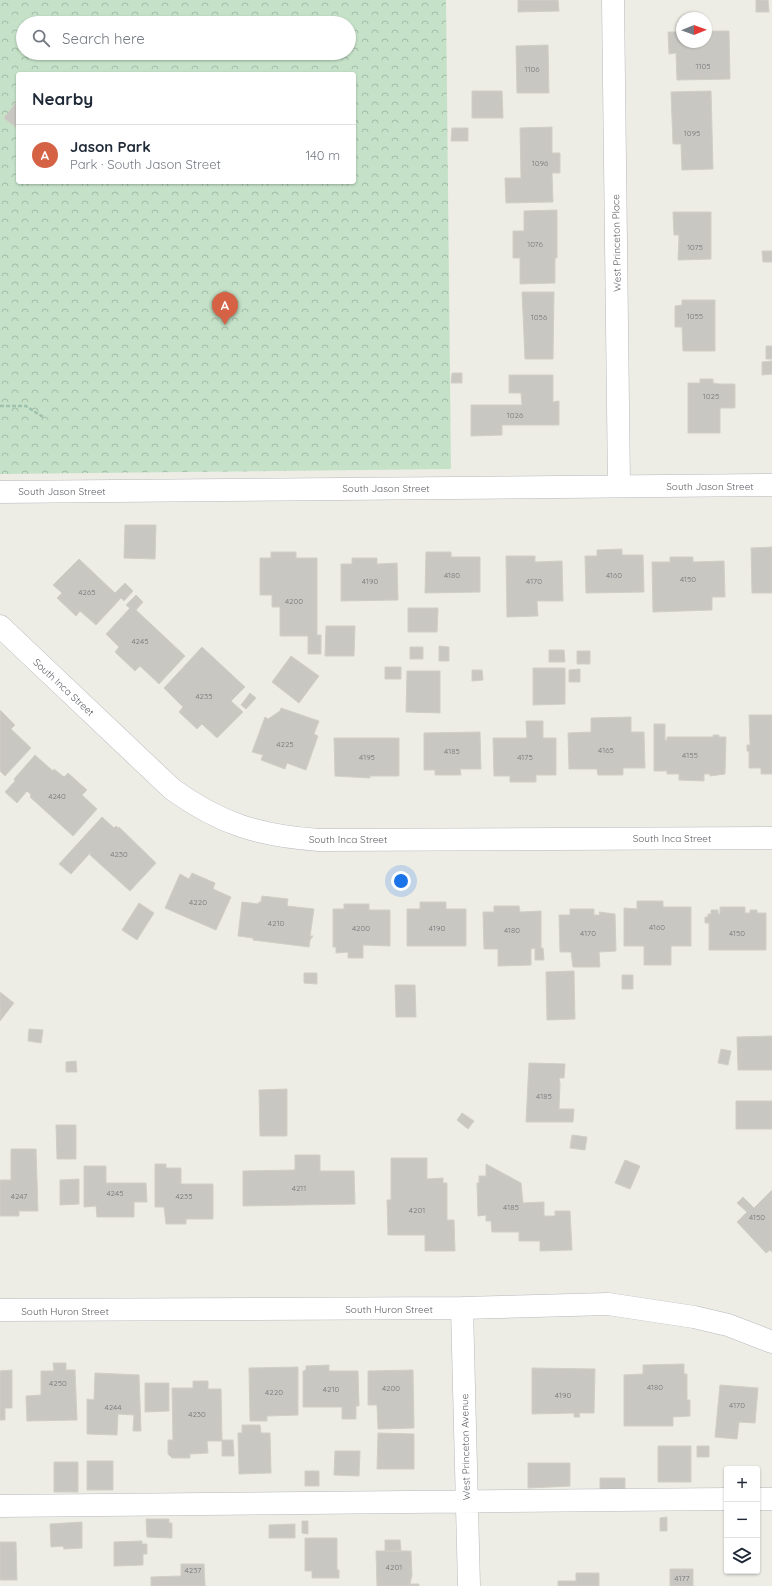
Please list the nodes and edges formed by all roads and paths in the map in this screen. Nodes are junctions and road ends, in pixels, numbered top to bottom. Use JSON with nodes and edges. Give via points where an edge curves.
{"nodes":[{"id":1,"x":613,"y":0,"type":"edge"},
{"id":2,"x":0,"y":406,"type":"edge"},
{"id":3,"x":43,"y":417,"type":"dead end"},
{"id":4,"x":772,"y":485,"type":"edge"},
{"id":5,"x":619,"y":486,"type":"junction"},
{"id":6,"x":0,"y":492,"type":"edge"},
{"id":7,"x":0,"y":626,"type":"edge"},
{"id":8,"x":772,"y":838,"type":"edge"},
{"id":9,"x":462,"y":1308,"type":"junction"},
{"id":10,"x":0,"y":1310,"type":"edge"},
{"id":11,"x":772,"y":1342,"type":"edge"},
{"id":12,"x":724,"y":1499,"type":"edge"},
{"id":13,"x":760,"y":1499,"type":"edge"},
{"id":14,"x":772,"y":1499,"type":"edge"},
{"id":15,"x":467,"y":1503,"type":"junction"},
{"id":16,"x":0,"y":1506,"type":"edge"},
{"id":17,"x":469,"y":1586,"type":"edge"}],
"edges":[{"from":1,"to":5,"type":"street","name":"West Princeton Place"},
{"from":2,"to":3,"type":"path","via":[[26,406]]},
{"from":4,"to":5,"type":"street","name":"South Jason Street"},
{"from":5,"to":6,"type":"street","name":"South Jason Street"},
{"from":7,"to":8,"type":"street","name":"South Inca Street","via":[[172,788],[194,804],[248,829],[276,836],[319,840]]},
{"from":9,"to":10,"type":"street","name":"South Huron Street"},
{"from":9,"to":11,"type":"street","name":"South Huron Street","via":[[608,1304],[728,1325]]},
{"from":9,"to":15,"type":"street","name":"West Princeton Avenue"},
{"from":12,"to":15,"type":"street"},
{"from":13,"to":14,"type":"street"},
{"from":15,"to":16,"type":"street"},
{"from":15,"to":17,"type":"street","name":"West Princeton Avenue"}]}
